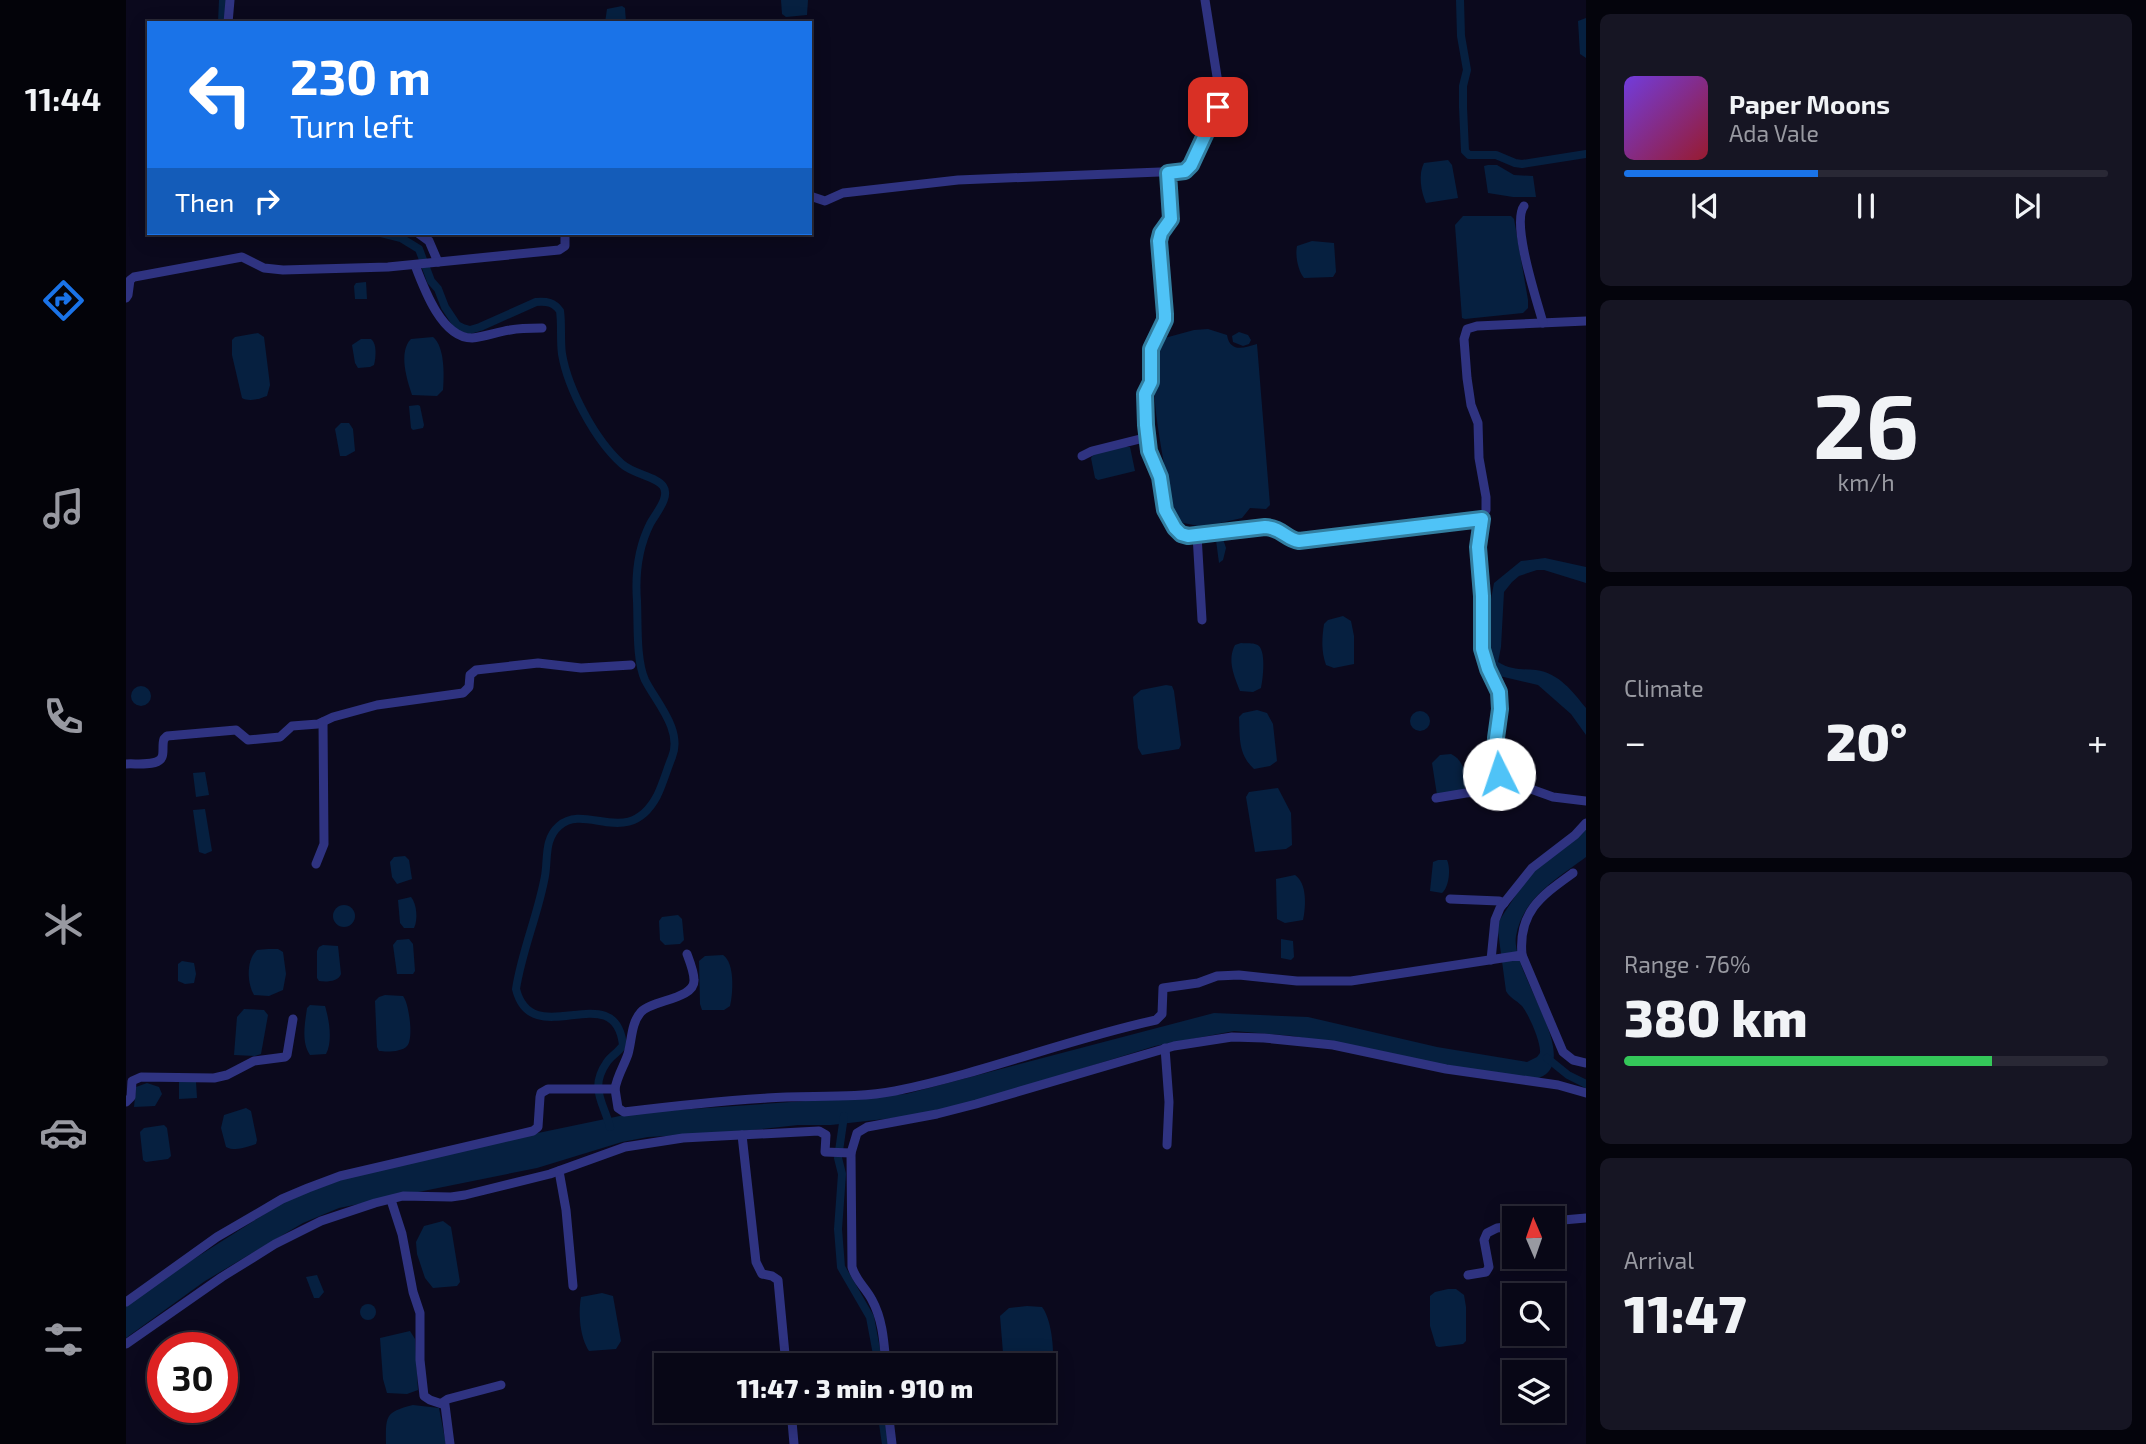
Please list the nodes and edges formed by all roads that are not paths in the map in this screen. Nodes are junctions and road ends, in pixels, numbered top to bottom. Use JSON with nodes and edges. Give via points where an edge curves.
{"nodes":[{"id":1,"x":230,"y":0,"type":"edge"},
{"id":2,"x":1205,"y":0,"type":"edge"},
{"id":3,"x":229,"y":21,"type":"edge"},
{"id":4,"x":1168,"y":173,"type":"junction"},
{"id":5,"x":812,"y":197,"type":"edge"},
{"id":6,"x":1524,"y":206,"type":"dead end"},
{"id":7,"x":421,"y":235,"type":"edge"},
{"id":8,"x":565,"y":235,"type":"edge"},
{"id":9,"x":435,"y":262,"type":"junction"},
{"id":10,"x":417,"y":265,"type":"junction"},
{"id":11,"x":126,"y":298,"type":"edge"},
{"id":12,"x":1586,"y":321,"type":"edge"},
{"id":13,"x":1543,"y":323,"type":"junction"},
{"id":14,"x":542,"y":328,"type":"dead end"},
{"id":15,"x":1148,"y":437,"type":"junction"},
{"id":16,"x":1082,"y":456,"type":"dead end"},
{"id":17,"x":1482,"y":519,"type":"junction"},
{"id":18,"x":1197,"y":535,"type":"junction"},
{"id":19,"x":1202,"y":620,"type":"dead end"},
{"id":20,"x":631,"y":665,"type":"dead end"},
{"id":21,"x":323,"y":722,"type":"junction"},
{"id":22,"x":126,"y":764,"type":"edge"},
{"id":23,"x":1500,"y":791,"type":"junction"},
{"id":24,"x":1436,"y":798,"type":"dead end"},
{"id":25,"x":1586,"y":800,"type":"edge"},
{"id":26,"x":1586,"y":823,"type":"edge"},
{"id":27,"x":316,"y":864,"type":"dead end"},
{"id":28,"x":1573,"y":873,"type":"dead end"},
{"id":29,"x":1450,"y":899,"type":"dead end"},
{"id":30,"x":1504,"y":903,"type":"junction"},
{"id":31,"x":687,"y":954,"type":"dead end"},
{"id":32,"x":1519,"y":956,"type":"junction"},
{"id":33,"x":1494,"y":959,"type":"junction"},
{"id":34,"x":293,"y":1019,"type":"dead end"},
{"id":35,"x":1165,"y":1048,"type":"junction"},
{"id":36,"x":1586,"y":1063,"type":"edge"},
{"id":37,"x":612,"y":1089,"type":"junction"},
{"id":38,"x":1586,"y":1093,"type":"edge"},
{"id":39,"x":126,"y":1102,"type":"edge"},
{"id":40,"x":742,"y":1135,"type":"junction"},
{"id":41,"x":1167,"y":1145,"type":"dead end"},
{"id":42,"x":849,"y":1153,"type":"junction"},
{"id":43,"x":559,"y":1171,"type":"junction"},
{"id":44,"x":391,"y":1200,"type":"junction"},
{"id":45,"x":1586,"y":1218,"type":"edge"},
{"id":46,"x":1565,"y":1220,"type":"edge"},
{"id":47,"x":1502,"y":1227,"type":"edge"},
{"id":48,"x":1468,"y":1275,"type":"dead end"},
{"id":49,"x":573,"y":1286,"type":"dead end"},
{"id":50,"x":126,"y":1302,"type":"edge"},
{"id":51,"x":126,"y":1344,"type":"edge"},
{"id":52,"x":785,"y":1353,"type":"edge"},
{"id":53,"x":884,"y":1353,"type":"edge"},
{"id":54,"x":501,"y":1385,"type":"dead end"},
{"id":55,"x":442,"y":1403,"type":"junction"},
{"id":56,"x":792,"y":1423,"type":"edge"},
{"id":57,"x":890,"y":1423,"type":"edge"},
{"id":58,"x":450,"y":1444,"type":"edge"},
{"id":59,"x":794,"y":1444,"type":"edge"},
{"id":60,"x":892,"y":1444,"type":"edge"}],
"edges":[{"from":1,"to":3,"type":"street"},
{"from":2,"to":4,"type":"street","via":[[1218,107],[1191,165],[1185,171]]},
{"from":4,"to":5,"type":"street","via":[[958,180],[843,193],[825,201]]},
{"from":4,"to":15,"type":"street","via":[[1171,219],[1159,241],[1165,320],[1151,349],[1151,382],[1145,394]]},
{"from":6,"to":13,"type":"street","via":[[1519,219]]},
{"from":7,"to":9,"type":"street","via":[[429,241]]},
{"from":8,"to":9,"type":"street","via":[[565,246],[559,250]]},
{"from":9,"to":10,"type":"street"},
{"from":10,"to":11,"type":"street","via":[[270,270],[242,257],[134,277]]},
{"from":10,"to":14,"type":"street","via":[[433,307],[461,336]]},
{"from":12,"to":13,"type":"street"},
{"from":13,"to":17,"type":"street","via":[[1470,327],[1464,334],[1486,497]]},
{"from":15,"to":16,"type":"street"},
{"from":15,"to":18,"type":"street","via":[[1169,520],[1181,534]]},
{"from":17,"to":18,"type":"street","via":[[1307,541],[1265,527]]},
{"from":17,"to":23,"type":"street","via":[[1478,547],[1482,649],[1499,692]]},
{"from":18,"to":19,"type":"street"},
{"from":20,"to":21,"type":"street","via":[[581,668],[538,663],[476,670],[463,693],[377,705]]},
{"from":21,"to":22,"type":"street","via":[[292,726],[271,739],[248,740],[236,730],[167,736],[159,761]]},
{"from":21,"to":27,"type":"street","via":[[324,844]]},
{"from":23,"to":24,"type":"street"},
{"from":23,"to":25,"type":"street","via":[[1528,789]]},
{"from":26,"to":30,"type":"street","via":[[1532,868]]},
{"from":28,"to":32,"type":"street","via":[[1541,896],[1530,911]]},
{"from":29,"to":30,"type":"street"},
{"from":30,"to":33,"type":"street","via":[[1495,920]]},
{"from":31,"to":37,"type":"street","via":[[694,985],[687,993],[644,1008]]},
{"from":32,"to":33,"type":"street"},
{"from":32,"to":36,"type":"street","via":[[1563,1052]]},
{"from":33,"to":37,"type":"street","via":[[1351,981],[1240,975],[1171,986],[1161,990],[1162,1014],[1156,1020],[884,1093],[624,1112]]},
{"from":34,"to":39,"type":"street","via":[[285,1057],[254,1061],[214,1078],[141,1077],[132,1081]]},
{"from":35,"to":38,"type":"street","via":[[1231,1037],[1311,1042]]},
{"from":35,"to":41,"type":"street"},
{"from":35,"to":42,"type":"street","via":[[976,1104],[867,1127],[857,1133]]},
{"from":37,"to":50,"type":"street","via":[[544,1090],[538,1127],[529,1133],[340,1176],[282,1199],[217,1237]]},
{"from":40,"to":42,"type":"street","via":[[819,1131],[826,1135],[825,1152]]},
{"from":40,"to":43,"type":"street","via":[[625,1147]]},
{"from":40,"to":52,"type":"street","via":[[756,1262],[762,1274],[778,1280]]},
{"from":42,"to":53,"type":"street","via":[[852,1267],[874,1303]]},
{"from":43,"to":44,"type":"street","via":[[466,1195]]},
{"from":43,"to":49,"type":"street"},
{"from":44,"to":51,"type":"street","via":[[321,1221],[275,1244]]},
{"from":44,"to":55,"type":"street","via":[[420,1313],[424,1396]]},
{"from":45,"to":46,"type":"street"},
{"from":47,"to":48,"type":"street","via":[[1487,1233],[1484,1240],[1487,1272]]},
{"from":54,"to":55,"type":"street"},
{"from":55,"to":58,"type":"street"},
{"from":56,"to":59,"type":"street"},
{"from":57,"to":60,"type":"street"}]}
